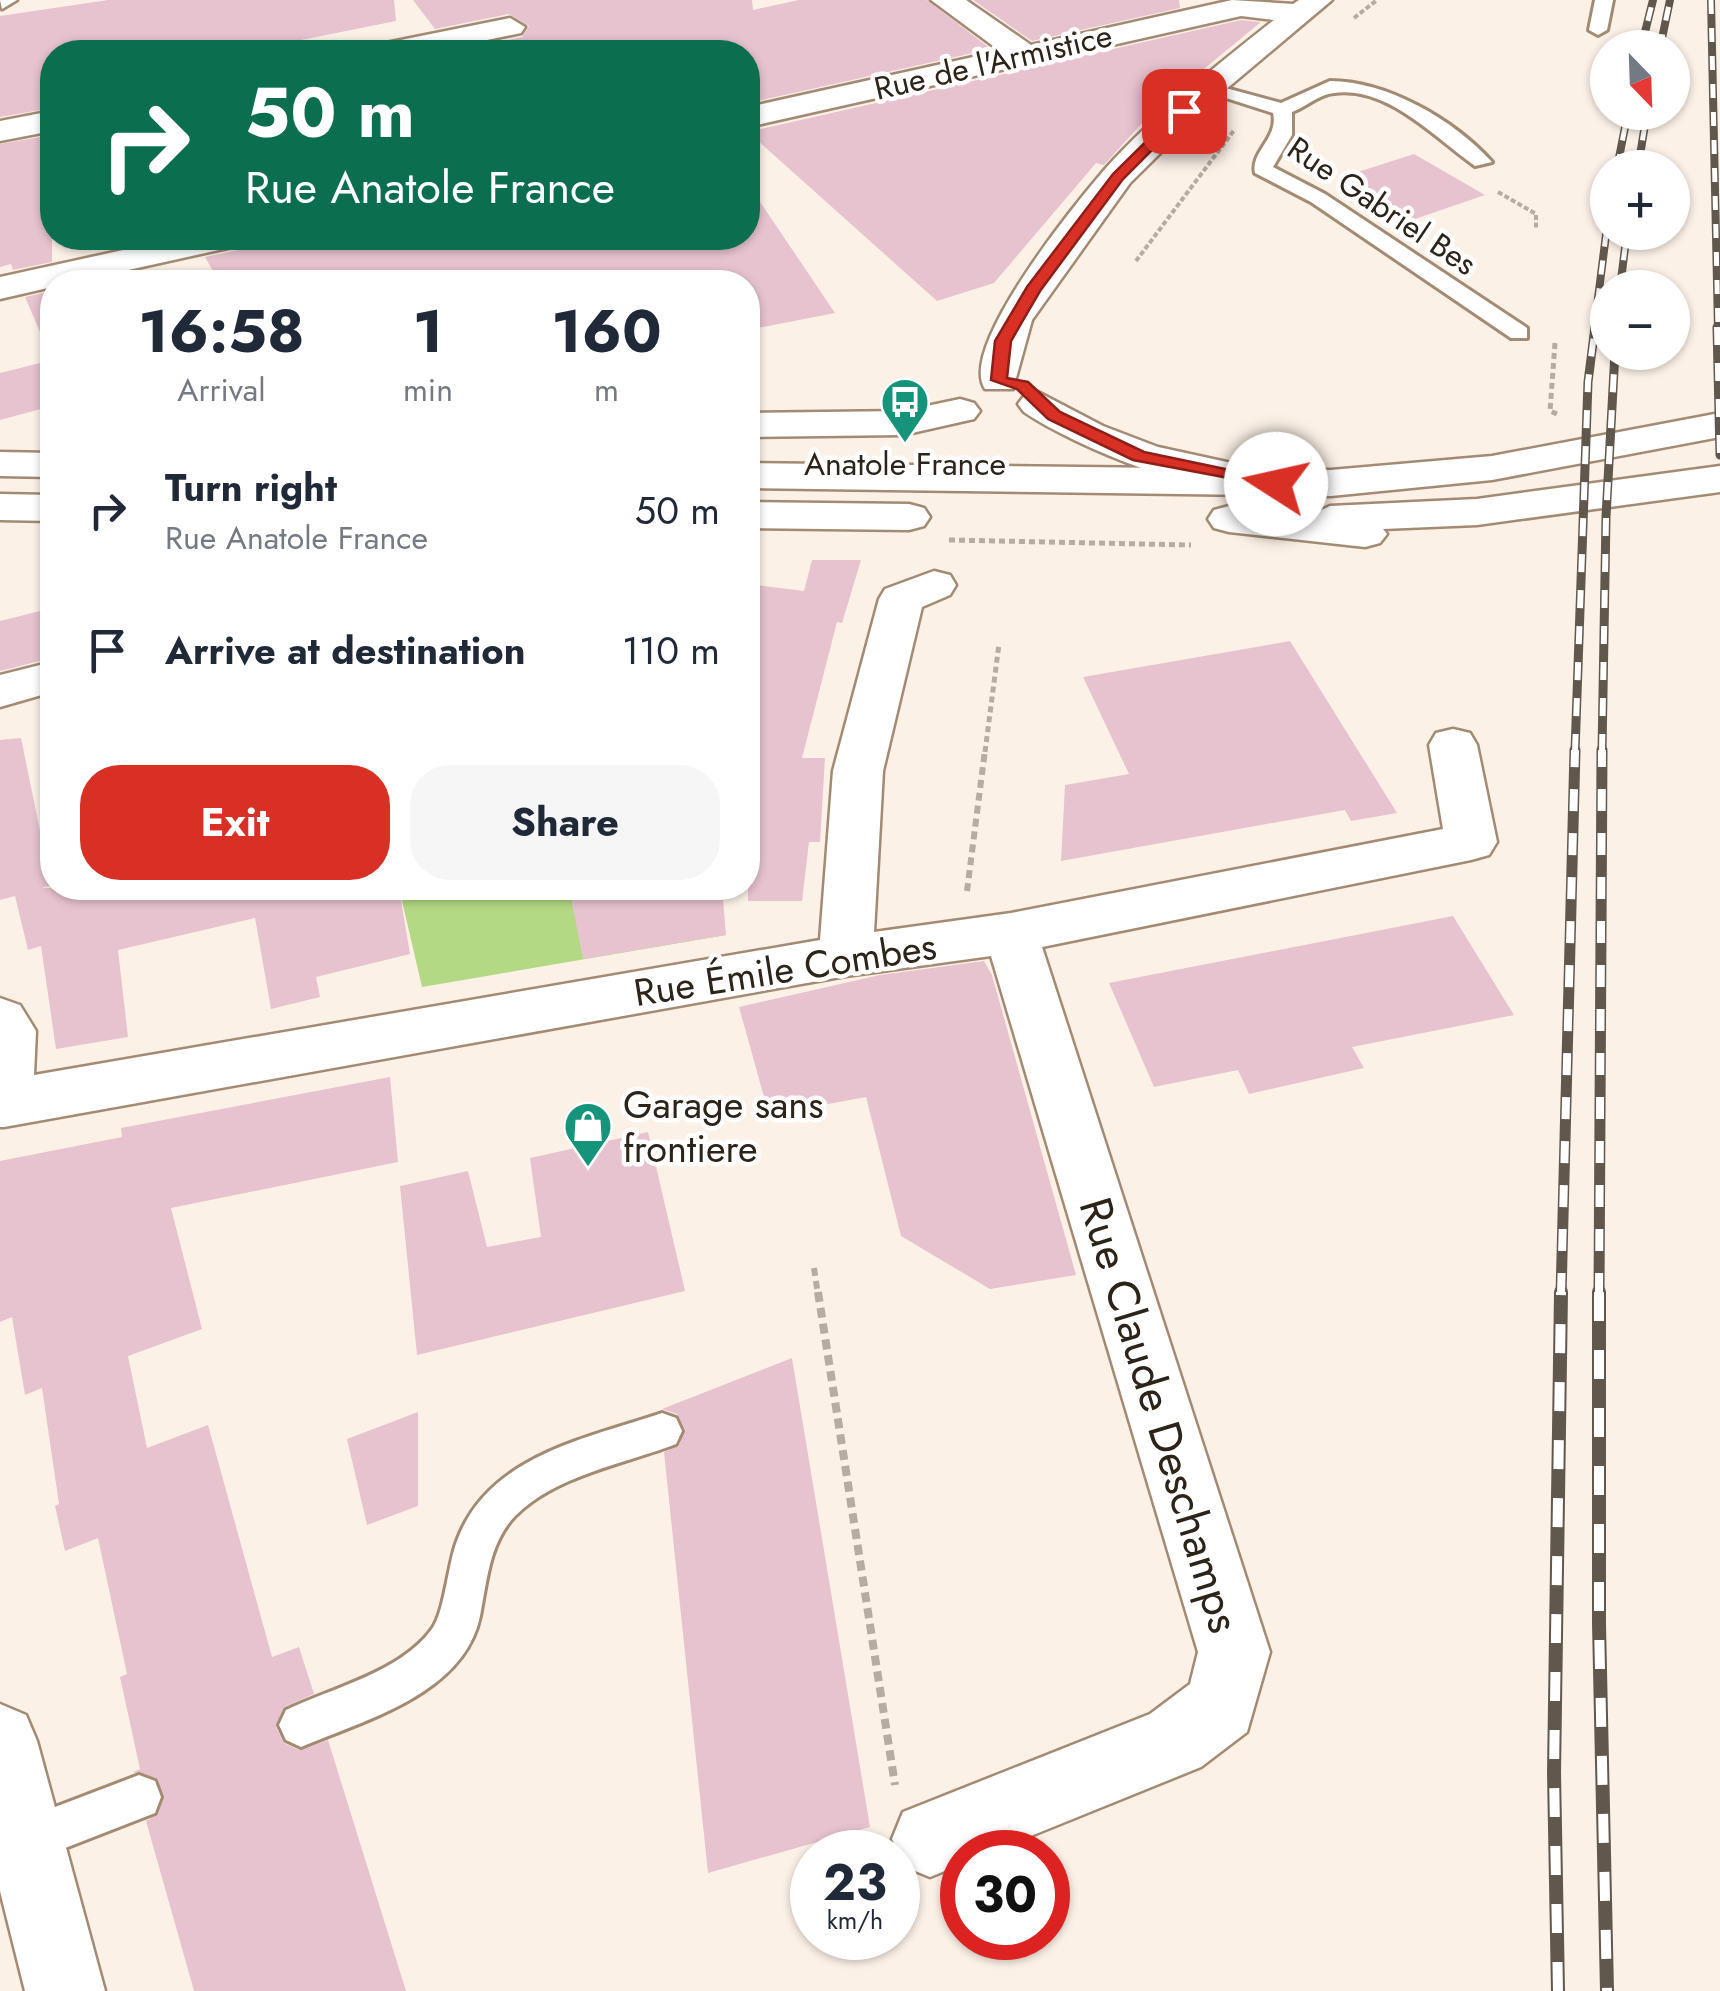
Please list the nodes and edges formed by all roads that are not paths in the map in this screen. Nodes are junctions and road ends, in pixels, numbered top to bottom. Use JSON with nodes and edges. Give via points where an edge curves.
{"nodes":[{"id":1,"x":485,"y":0,"type":"edge"},
{"id":2,"x":946,"y":0,"type":"edge"},
{"id":3,"x":1604,"y":0,"type":"edge"},
{"id":4,"x":1191,"y":7,"type":"edge"},
{"id":5,"x":1308,"y":7,"type":"edge"},
{"id":6,"x":510,"y":27,"type":"junction"},
{"id":7,"x":1598,"y":30,"type":"dead end"},
{"id":8,"x":446,"y":40,"type":"edge"},
{"id":9,"x":523,"y":40,"type":"edge"},
{"id":10,"x":1030,"y":56,"type":"junction"},
{"id":11,"x":1207,"y":89,"type":"junction"},
{"id":12,"x":1281,"y":109,"type":"junction"},
{"id":13,"x":760,"y":115,"type":"edge"},
{"id":14,"x":40,"y":124,"type":"edge"},
{"id":15,"x":0,"y":132,"type":"edge"},
{"id":16,"x":1482,"y":162,"type":"road end"},
{"id":17,"x":170,"y":250,"type":"edge"},
{"id":18,"x":81,"y":270,"type":"edge"},
{"id":19,"x":40,"y":279,"type":"edge"},
{"id":20,"x":0,"y":288,"type":"edge"},
{"id":21,"x":1520,"y":333,"type":"road end"},
{"id":22,"x":999,"y":416,"type":"junction"},
{"id":23,"x":760,"y":425,"type":"edge"},
{"id":24,"x":1720,"y":425,"type":"edge"},
{"id":25,"x":0,"y":464,"type":"edge"},
{"id":26,"x":40,"y":465,"type":"edge"},
{"id":27,"x":760,"y":476,"type":"edge"},
{"id":28,"x":1720,"y":479,"type":"edge"},
{"id":29,"x":1276,"y":484,"type":"junction"},
{"id":30,"x":1720,"y":504,"type":"edge"},
{"id":31,"x":0,"y":507,"type":"edge"},
{"id":32,"x":40,"y":508,"type":"edge"},
{"id":33,"x":760,"y":515,"type":"edge"},
{"id":34,"x":1228,"y":518,"type":"junction"},
{"id":35,"x":934,"y":585,"type":"dead end"},
{"id":36,"x":40,"y":680,"type":"edge"},
{"id":37,"x":0,"y":691,"type":"edge"},
{"id":38,"x":1454,"y":745,"type":"dead end"},
{"id":39,"x":986,"y":937,"type":"junction"},
{"id":40,"x":846,"y":956,"type":"junction"},
{"id":41,"x":0,"y":1020,"type":"edge"},
{"id":42,"x":2,"y":1104,"type":"edge"},
{"id":43,"x":662,"y":1430,"type":"dead end"},
{"id":44,"x":301,"y":1726,"type":"dead end"},
{"id":45,"x":0,"y":1741,"type":"edge"},
{"id":46,"x":139,"y":1797,"type":"dead end"},
{"id":47,"x":930,"y":1840,"type":"road end"},
{"id":48,"x":24,"y":1841,"type":"junction"},
{"id":49,"x":65,"y":1991,"type":"edge"}],
"edges":[{"from":1,"to":6,"type":"street"},
{"from":2,"to":10,"type":"street"},
{"from":3,"to":7,"type":"lane"},
{"from":4,"to":5,"type":"street","name":"Rue de l'Armistice"},
{"from":4,"to":10,"type":"street","name":"Rue de l'Armistice"},
{"from":5,"to":11,"type":"street"},
{"from":6,"to":8,"type":"street"},
{"from":6,"to":9,"type":"street"},
{"from":10,"to":13,"type":"street","name":"Rue de l'Armistice"},
{"from":11,"to":12,"type":"lane","name":"Rue Gabriel Bes"},
{"from":11,"to":22,"type":"street","via":[[1118,176],[1008,330],[999,380],[1031,391]]},
{"from":12,"to":16,"type":"lane","name":"Rue Gabriel Bes","via":[[1328,87],[1367,89],[1395,99]]},
{"from":12,"to":21,"type":"lane","name":"Rue Gabriel Bes","via":[[1284,138],[1262,169],[1318,198]]},
{"from":14,"to":15,"type":"street"},
{"from":17,"to":18,"type":"street"},
{"from":19,"to":20,"type":"street"},
{"from":22,"to":23,"type":"street"},
{"from":22,"to":29,"type":"street","via":[[1083,432],[1139,456]]},
{"from":24,"to":29,"type":"street","via":[[1492,468]]},
{"from":25,"to":26,"type":"street"},
{"from":27,"to":29,"type":"street"},
{"from":28,"to":34,"type":"street","via":[[1477,512]]},
{"from":30,"to":34,"type":"street","via":[[1420,537]]},
{"from":31,"to":32,"type":"street"},
{"from":33,"to":34,"type":"street"},
{"from":35,"to":40,"type":"street","via":[[902,600],[858,770]]},
{"from":36,"to":37,"type":"street"},
{"from":38,"to":39,"type":"street","name":"Rue Émile Combes","via":[[1471,842]]},
{"from":39,"to":40,"type":"street","name":"Rue Émile Combes"},
{"from":39,"to":47,"type":"street","name":"Rue Claude Deschamps","via":[[1234,1652],[1221,1706],[1175,1741]]},
{"from":40,"to":42,"type":"street","name":"Rue Émile Combes"},
{"from":41,"to":42,"type":"street","via":[[8,1030]]},
{"from":43,"to":44,"type":"lane","via":[[515,1490],[490,1514],[481,1534],[460,1618],[445,1648]]},
{"from":45,"to":48,"type":"street"},
{"from":46,"to":48,"type":"lane"},
{"from":48,"to":49,"type":"street"}]}
